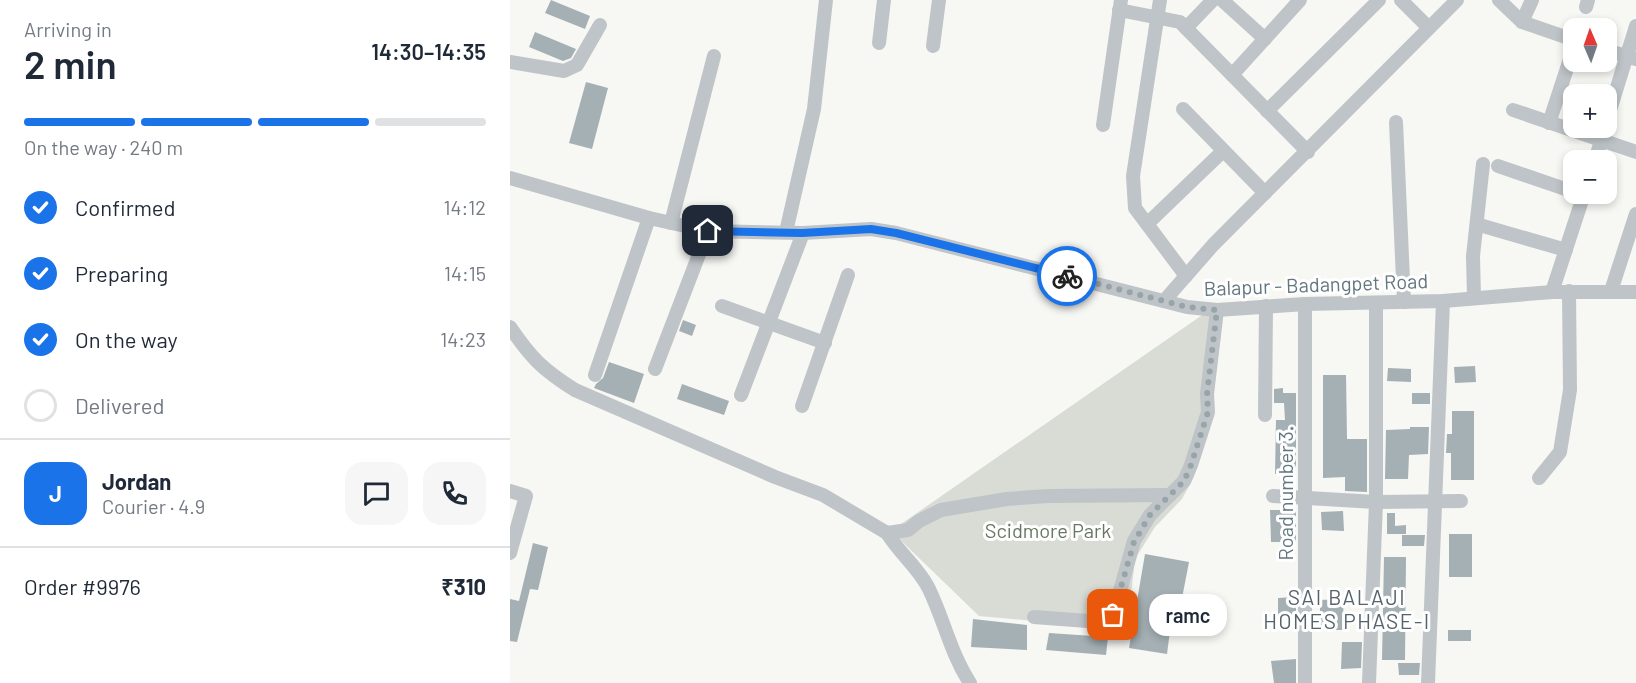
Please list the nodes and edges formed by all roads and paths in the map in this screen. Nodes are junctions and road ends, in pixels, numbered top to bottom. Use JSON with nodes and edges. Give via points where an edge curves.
{"nodes":[{"id":1,"x":826,"y":0,"type":"edge"},
{"id":2,"x":884,"y":0,"type":"edge"},
{"id":3,"x":939,"y":0,"type":"edge"},
{"id":4,"x":1160,"y":0,"type":"edge"},
{"id":5,"x":1213,"y":0,"type":"edge"},
{"id":6,"x":1222,"y":0,"type":"edge"},
{"id":7,"x":1300,"y":0,"type":"edge"},
{"id":8,"x":1379,"y":0,"type":"edge"},
{"id":9,"x":1401,"y":0,"type":"edge"},
{"id":10,"x":1456,"y":0,"type":"edge"},
{"id":11,"x":1499,"y":0,"type":"edge"},
{"id":12,"x":1532,"y":0,"type":"edge"},
{"id":13,"x":1120,"y":5,"type":"edge"},
{"id":14,"x":1157,"y":17,"type":"junction"},
{"id":15,"x":1522,"y":22,"type":"junction"},
{"id":16,"x":600,"y":25,"type":"dead end"},
{"id":17,"x":1636,"y":26,"type":"edge"},
{"id":18,"x":1428,"y":27,"type":"junction"},
{"id":19,"x":1186,"y":28,"type":"junction"},
{"id":20,"x":1563,"y":36,"type":"edge"},
{"id":21,"x":1265,"y":39,"type":"junction"},
{"id":22,"x":879,"y":43,"type":"dead end"},
{"id":23,"x":933,"y":46,"type":"dead end"},
{"id":24,"x":714,"y":56,"type":"dead end"},
{"id":25,"x":1631,"y":58,"type":"edge"},
{"id":26,"x":510,"y":62,"type":"edge"},
{"id":27,"x":1566,"y":72,"type":"edge"},
{"id":28,"x":1232,"y":75,"type":"junction"},
{"id":29,"x":1617,"y":94,"type":"edge"},
{"id":30,"x":1183,"y":109,"type":"dead end"},
{"id":31,"x":1513,"y":110,"type":"dead end"},
{"id":32,"x":1267,"y":111,"type":"junction"},
{"id":33,"x":1396,"y":122,"type":"dead end"},
{"id":34,"x":1549,"y":123,"type":"junction"},
{"id":35,"x":1103,"y":125,"type":"dead end"},
{"id":36,"x":1563,"y":126,"type":"edge"},
{"id":37,"x":1610,"y":138,"type":"edge"},
{"id":38,"x":1223,"y":151,"type":"junction"},
{"id":39,"x":1308,"y":152,"type":"junction"},
{"id":40,"x":1636,"y":152,"type":"edge"},
{"id":41,"x":510,"y":178,"type":"edge"},
{"id":42,"x":1563,"y":188,"type":"edge"},
{"id":43,"x":1265,"y":193,"type":"junction"},
{"id":44,"x":1577,"y":204,"type":"edge"},
{"id":45,"x":1636,"y":214,"type":"edge"},
{"id":46,"x":649,"y":218,"type":"junction"},
{"id":47,"x":670,"y":223,"type":"junction"},
{"id":48,"x":1147,"y":224,"type":"junction"},
{"id":49,"x":1483,"y":226,"type":"dead end"},
{"id":50,"x":708,"y":231,"type":"junction"},
{"id":51,"x":786,"y":232,"type":"junction"},
{"id":52,"x":802,"y":233,"type":"junction"},
{"id":53,"x":1566,"y":250,"type":"junction"},
{"id":54,"x":848,"y":275,"type":"dead end"},
{"id":55,"x":1186,"y":276,"type":"junction"},
{"id":56,"x":1569,"y":291,"type":"junction"},
{"id":57,"x":1611,"y":291,"type":"junction"},
{"id":58,"x":1552,"y":292,"type":"junction"},
{"id":59,"x":1636,"y":292,"type":"edge"},
{"id":60,"x":1474,"y":298,"type":"junction"},
{"id":61,"x":1164,"y":301,"type":"junction"},
{"id":62,"x":1443,"y":301,"type":"junction"},
{"id":63,"x":1404,"y":302,"type":"junction"},
{"id":64,"x":1376,"y":303,"type":"junction"},
{"id":65,"x":1305,"y":304,"type":"junction"},
{"id":66,"x":722,"y":306,"type":"dead end"},
{"id":67,"x":1266,"y":306,"type":"junction"},
{"id":68,"x":1217,"y":310,"type":"junction"},
{"id":69,"x":767,"y":324,"type":"junction"},
{"id":70,"x":510,"y":327,"type":"edge"},
{"id":71,"x":825,"y":343,"type":"junction"},
{"id":72,"x":655,"y":369,"type":"dead end"},
{"id":73,"x":595,"y":375,"type":"dead end"},
{"id":74,"x":741,"y":395,"type":"dead end"},
{"id":75,"x":802,"y":406,"type":"dead end"},
{"id":76,"x":1264,"y":415,"type":"dead end"},
{"id":77,"x":1539,"y":478,"type":"dead end"},
{"id":78,"x":510,"y":491,"type":"edge"},
{"id":79,"x":1170,"y":495,"type":"junction"},
{"id":80,"x":1273,"y":496,"type":"dead end"},
{"id":81,"x":1306,"y":497,"type":"junction"},
{"id":82,"x":1437,"y":501,"type":"junction"},
{"id":83,"x":1461,"y":501,"type":"dead end"},
{"id":84,"x":1376,"y":502,"type":"junction"},
{"id":85,"x":884,"y":531,"type":"junction"},
{"id":86,"x":510,"y":553,"type":"edge"},
{"id":87,"x":1034,"y":617,"type":"dead end"},
{"id":88,"x":970,"y":683,"type":"edge"},
{"id":89,"x":1305,"y":683,"type":"edge"},
{"id":90,"x":1369,"y":683,"type":"edge"},
{"id":91,"x":1428,"y":683,"type":"edge"}],
"edges":[{"from":1,"to":51,"type":"street","via":[[814,109]]},
{"from":2,"to":22,"type":"street"},
{"from":3,"to":23,"type":"street"},
{"from":4,"to":14,"type":"street"},
{"from":5,"to":19,"type":"street"},
{"from":6,"to":21,"type":"street"},
{"from":7,"to":21,"type":"street"},
{"from":8,"to":32,"type":"street"},
{"from":9,"to":18,"type":"street"},
{"from":10,"to":18,"type":"street"},
{"from":11,"to":15,"type":"street"},
{"from":12,"to":15,"type":"street"},
{"from":13,"to":14,"type":"street"},
{"from":13,"to":35,"type":"street"},
{"from":14,"to":19,"type":"street","via":[[1180,22]]},
{"from":14,"to":48,"type":"street","via":[[1133,176],[1134,208]]},
{"from":15,"to":20,"type":"street"},
{"from":16,"to":26,"type":"street","via":[[572,69]]},
{"from":17,"to":25,"type":"street"},
{"from":18,"to":39,"type":"street"},
{"from":19,"to":28,"type":"street"},
{"from":21,"to":28,"type":"street"},
{"from":24,"to":47,"type":"street"},
{"from":25,"to":29,"type":"street"},
{"from":27,"to":34,"type":"street"},
{"from":28,"to":32,"type":"street"},
{"from":30,"to":38,"type":"street"},
{"from":31,"to":34,"type":"street"},
{"from":32,"to":39,"type":"street"},
{"from":33,"to":63,"type":"street"},
{"from":34,"to":36,"type":"street"},
{"from":37,"to":40,"type":"street"},
{"from":38,"to":43,"type":"street"},
{"from":38,"to":48,"type":"street"},
{"from":39,"to":43,"type":"street"},
{"from":41,"to":46,"type":"street","name":"Balapur - Badangpet Road"},
{"from":42,"to":60,"type":"street","via":[[1490,165],[1473,256]]},
{"from":43,"to":55,"type":"street"},
{"from":44,"to":53,"type":"street"},
{"from":45,"to":57,"type":"street"},
{"from":46,"to":47,"type":"street","name":"Balapur - Badangpet Road"},
{"from":46,"to":73,"type":"street"},
{"from":47,"to":50,"type":"street","name":"Balapur - Badangpet Road"},
{"from":48,"to":55,"type":"street"},
{"from":49,"to":53,"type":"street"},
{"from":50,"to":51,"type":"street","name":"Balapur - Badangpet Road"},
{"from":50,"to":72,"type":"street"},
{"from":51,"to":52,"type":"street","name":"Balapur - Badangpet Road"},
{"from":52,"to":61,"type":"street","name":"Balapur - Badangpet Road","via":[[871,229],[896,233]]},
{"from":52,"to":69,"type":"street"},
{"from":53,"to":58,"type":"street"},
{"from":54,"to":71,"type":"street"},
{"from":55,"to":61,"type":"street"},
{"from":56,"to":57,"type":"street","name":"Balapur - Badangpet Road"},
{"from":56,"to":58,"type":"street","name":"Balapur - Badangpet Road"},
{"from":56,"to":77,"type":"street","via":[[1570,390],[1560,452]]},
{"from":57,"to":59,"type":"street","name":"Balapur - Badangpet Road"},
{"from":58,"to":60,"type":"street","name":"Balapur - Badangpet Road"},
{"from":60,"to":62,"type":"street","name":"Balapur - Badangpet Road"},
{"from":61,"to":68,"type":"street","name":"Balapur - Badangpet Road"},
{"from":62,"to":63,"type":"street","name":"Balapur - Badangpet Road"},
{"from":62,"to":82,"type":"street"},
{"from":63,"to":64,"type":"street","name":"Balapur - Badangpet Road"},
{"from":64,"to":65,"type":"street","name":"Balapur - Badangpet Road"},
{"from":64,"to":84,"type":"street"},
{"from":65,"to":67,"type":"street","name":"Balapur - Badangpet Road"},
{"from":65,"to":81,"type":"street","name":"Road number 3."},
{"from":66,"to":69,"type":"street"},
{"from":67,"to":68,"type":"street","name":"Balapur - Badangpet Road"},
{"from":67,"to":76,"type":"street"},
{"from":68,"to":79,"type":"street","via":[[1208,412],[1184,481]]},
{"from":69,"to":71,"type":"street"},
{"from":69,"to":74,"type":"street"},
{"from":70,"to":85,"type":"street","via":[[546,371],[575,390],[823,495]]},
{"from":71,"to":75,"type":"street"},
{"from":78,"to":86,"type":"street","via":[[526,496]]},
{"from":79,"to":85,"type":"street","via":[[1007,499],[941,510],[908,530]]},
{"from":79,"to":87,"type":"street","via":[[1150,515],[1134,542],[1113,615],[1101,622]]},
{"from":80,"to":81,"type":"street"},
{"from":81,"to":84,"type":"street"},
{"from":81,"to":89,"type":"street","name":"Road number 3."},
{"from":82,"to":83,"type":"street"},
{"from":82,"to":84,"type":"street"},
{"from":82,"to":91,"type":"street"},
{"from":84,"to":90,"type":"street"},
{"from":85,"to":88,"type":"street","via":[[924,578]]}]}
